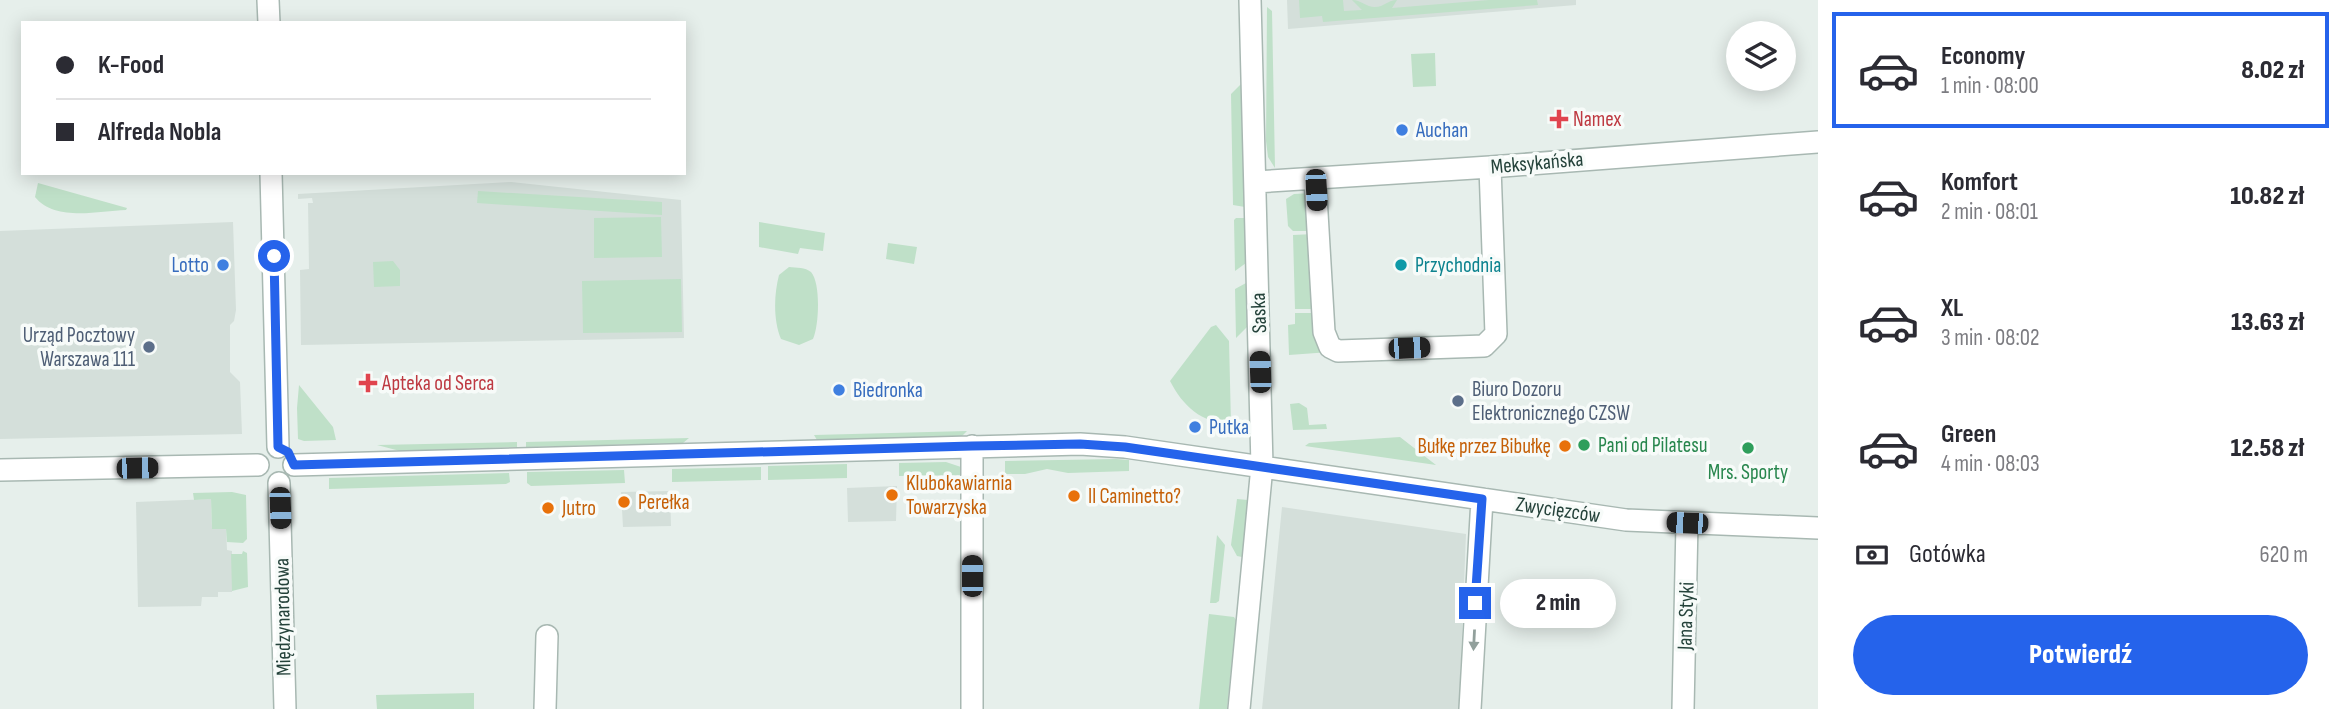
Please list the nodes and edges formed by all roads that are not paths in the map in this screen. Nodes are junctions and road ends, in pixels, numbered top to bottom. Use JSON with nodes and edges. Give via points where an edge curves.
{"nodes":[{"id":1,"x":268,"y":0,"type":"edge"},
{"id":2,"x":1250,"y":0,"type":"edge"},
{"id":3,"x":269,"y":21,"type":"edge"},
{"id":4,"x":1818,"y":142,"type":"edge"},
{"id":5,"x":1490,"y":167,"type":"junction"},
{"id":6,"x":271,"y":175,"type":"edge"},
{"id":7,"x":1315,"y":179,"type":"junction"},
{"id":8,"x":1255,"y":182,"type":"junction"},
{"id":9,"x":972,"y":446,"type":"junction"},
{"id":10,"x":278,"y":447,"type":"junction"},
{"id":11,"x":258,"y":465,"type":"junction"},
{"id":12,"x":294,"y":465,"type":"junction"},
{"id":13,"x":1262,"y":466,"type":"junction"},
{"id":14,"x":0,"y":470,"type":"edge"},
{"id":15,"x":279,"y":483,"type":"junction"},
{"id":16,"x":1482,"y":499,"type":"junction"},
{"id":17,"x":1687,"y":523,"type":"junction"},
{"id":18,"x":1818,"y":527,"type":"edge"},
{"id":19,"x":547,"y":636,"type":"dead end"},
{"id":20,"x":285,"y":709,"type":"edge"},
{"id":21,"x":545,"y":709,"type":"edge"},
{"id":22,"x":972,"y":709,"type":"edge"},
{"id":23,"x":1239,"y":709,"type":"edge"},
{"id":24,"x":1470,"y":709,"type":"edge"},
{"id":25,"x":1683,"y":709,"type":"edge"}],
"edges":[{"from":1,"to":3,"type":"street"},
{"from":2,"to":8,"type":"street","name":"Saska"},
{"from":4,"to":5,"type":"street","name":"Meksykańska"},
{"from":5,"to":7,"type":"street","name":"Meksykańska"},
{"from":5,"to":7,"type":"street","via":[[1496,334],[1484,346],[1338,351],[1330,347],[1324,332]]},
{"from":6,"to":10,"type":"street"},
{"from":7,"to":8,"type":"street","name":"Meksykańska"},
{"from":8,"to":13,"type":"street","name":"Saska"},
{"from":9,"to":12,"type":"street","name":"Zwycięzców"},
{"from":9,"to":13,"type":"street","name":"Zwycięzców","via":[[1125,447]]},
{"from":9,"to":22,"type":"street"},
{"from":10,"to":11,"type":"street","via":[[263,452]]},
{"from":10,"to":12,"type":"street","via":[[288,452]]},
{"from":11,"to":14,"type":"street"},
{"from":11,"to":15,"type":"street","via":[[262,477]]},
{"from":12,"to":15,"type":"street","via":[[289,478]]},
{"from":13,"to":16,"type":"street","name":"Zwycięzców"},
{"from":13,"to":23,"type":"street","name":"Saska"},
{"from":15,"to":20,"type":"street","name":"Międzynarodowa"},
{"from":16,"to":17,"type":"street","name":"Zwycięzców","via":[[1626,520]]},
{"from":16,"to":24,"type":"street","one_way":true},
{"from":17,"to":18,"type":"street","name":"Zwycięzców"},
{"from":17,"to":25,"type":"street","name":"Jana Styki"},
{"from":19,"to":21,"type":"street"}]}
